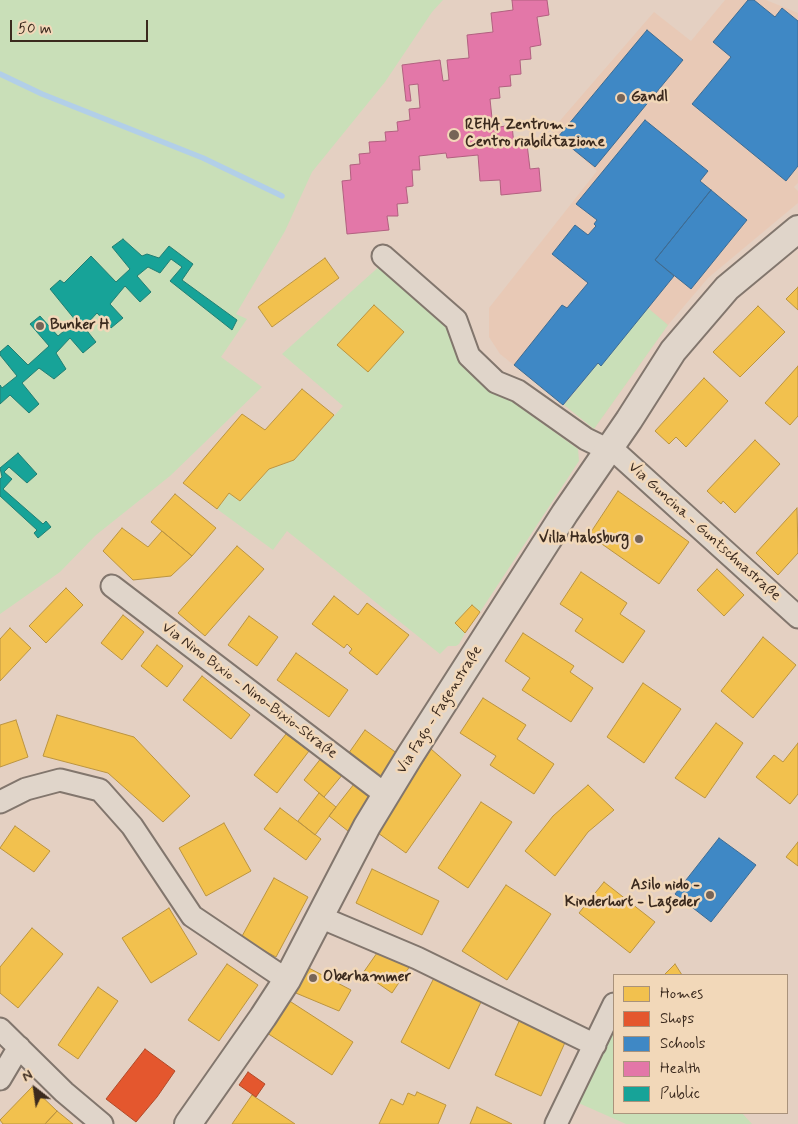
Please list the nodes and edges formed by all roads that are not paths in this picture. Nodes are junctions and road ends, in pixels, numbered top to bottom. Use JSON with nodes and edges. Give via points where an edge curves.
{"nodes":[{"id":1,"x":798,"y":229,"type":"edge"},
{"id":2,"x":383,"y":256,"type":"dead end"},
{"id":3,"x":609,"y":450,"type":"junction"},
{"id":4,"x":112,"y":586,"type":"dead end"},
{"id":5,"x":798,"y":618,"type":"edge"},
{"id":6,"x":386,"y":795,"type":"junction"},
{"id":7,"x":0,"y":802,"type":"edge"},
{"id":8,"x":320,"y":917,"type":"junction"},
{"id":9,"x":287,"y":980,"type":"junction"},
{"id":10,"x":613,"y":1006,"type":"edge"},
{"id":11,"x":0,"y":1029,"type":"edge"},
{"id":12,"x":595,"y":1045,"type":"junction"},
{"id":13,"x":19,"y":1047,"type":"junction"},
{"id":14,"x":0,"y":1079,"type":"edge"},
{"id":15,"x":102,"y":1124,"type":"edge"},
{"id":16,"x":188,"y":1124,"type":"edge"},
{"id":17,"x":556,"y":1124,"type":"edge"}],
"edges":[{"from":1,"to":3,"type":"street","name":"Via Fago - Fagenstraße","via":[[727,288],[673,351]]},
{"from":2,"to":3,"type":"street","via":[[456,320],[469,356],[496,382],[518,391],[586,439]]},
{"from":3,"to":5,"type":"street","name":"Via Guncina - Guntschnastraße","via":[[628,463]]},
{"from":3,"to":6,"type":"street","name":"Via Fago - Fagenstraße","via":[[565,513]]},
{"from":4,"to":6,"type":"street","name":"Via Nino Bixio - Nino-Bixio-Straße"},
{"from":6,"to":8,"type":"street","name":"Via Fago - Fagenstraße"},
{"from":7,"to":9,"type":"street","via":[[26,789],[60,780],[100,790],[132,826],[192,916]]},
{"from":8,"to":9,"type":"street","name":"Via Fago - Fagenstraße"},
{"from":8,"to":12,"type":"street","via":[[418,958]]},
{"from":9,"to":16,"type":"street","name":"Via Fago - Fagenstraße"},
{"from":10,"to":12,"type":"street"},
{"from":11,"to":13,"type":"street"},
{"from":12,"to":17,"type":"street"},
{"from":13,"to":14,"type":"street"},
{"from":13,"to":15,"type":"street"}]}
